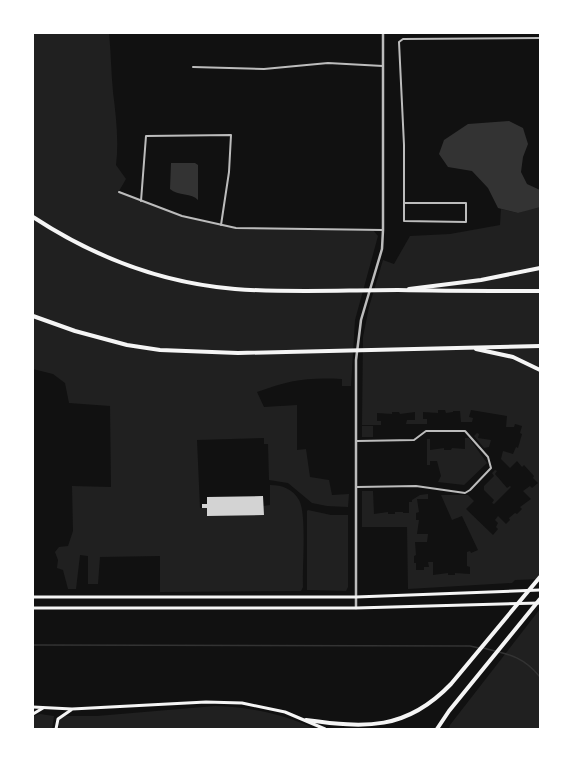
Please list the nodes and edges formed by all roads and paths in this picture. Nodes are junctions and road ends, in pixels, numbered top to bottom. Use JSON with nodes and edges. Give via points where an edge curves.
{"nodes":[{"id":1,"x":383,"y":33,"type":"edge"},
{"id":2,"x":540,"y":38,"type":"edge"},
{"id":3,"x":383,"y":66,"type":"junction"},
{"id":4,"x":193,"y":67,"type":"dead end"},
{"id":5,"x":119,"y":192,"type":"dead end"},
{"id":6,"x":141,"y":201,"type":"junction"},
{"id":7,"x":404,"y":203,"type":"junction"},
{"id":8,"x":33,"y":217,"type":"edge"},
{"id":9,"x":221,"y":225,"type":"junction"},
{"id":10,"x":383,"y":230,"type":"junction"},
{"id":11,"x":540,"y":268,"type":"edge"},
{"id":12,"x":399,"y":290,"type":"junction"},
{"id":13,"x":540,"y":292,"type":"edge"},
{"id":14,"x":33,"y":316,"type":"edge"},
{"id":15,"x":540,"y":346,"type":"edge"},
{"id":16,"x":466,"y":347,"type":"junction"},
{"id":17,"x":540,"y":370,"type":"edge"},
{"id":18,"x":357,"y":441,"type":"junction"},
{"id":19,"x":357,"y":487,"type":"junction"},
{"id":20,"x":540,"y":577,"type":"edge"},
{"id":21,"x":540,"y":590,"type":"edge"},
{"id":22,"x":33,"y":597,"type":"edge"},
{"id":23,"x":356,"y":597,"type":"junction"},
{"id":24,"x":540,"y":601,"type":"edge"},
{"id":25,"x":33,"y":608,"type":"edge"},
{"id":26,"x":356,"y":608,"type":"junction"},
{"id":27,"x":33,"y":707,"type":"edge"},
{"id":28,"x":43,"y":708,"type":"junction"},
{"id":29,"x":72,"y":709,"type":"junction"},
{"id":30,"x":33,"y":714,"type":"edge"},
{"id":31,"x":306,"y":720,"type":"junction"},
{"id":32,"x":56,"y":729,"type":"edge"},
{"id":33,"x":325,"y":729,"type":"edge"},
{"id":34,"x":437,"y":729,"type":"edge"}],
"edges":[{"from":1,"to":3,"type":"street"},
{"from":2,"to":7,"type":"street","via":[[403,39],[399,42]]},
{"from":3,"to":4,"type":"street","via":[[323,63],[264,69]]},
{"from":3,"to":10,"type":"street"},
{"from":5,"to":6,"type":"street"},
{"from":6,"to":9,"type":"street","via":[[182,216]]},
{"from":6,"to":9,"type":"street","via":[[146,136],[231,135],[229,172]]},
{"from":7,"to":7,"type":"street","via":[[466,203],[466,222],[405,222]]},
{"from":8,"to":12,"type":"highway","via":[[68,239],[97,253],[172,279],[246,290]]},
{"from":9,"to":10,"type":"street","via":[[258,229]]},
{"from":10,"to":18,"type":"street","via":[[382,249],[361,320],[357,352]]},
{"from":11,"to":12,"type":"highway","via":[[481,280]]},
{"from":12,"to":13,"type":"highway"},
{"from":14,"to":16,"type":"highway","via":[[127,345],[160,350],[238,353]]},
{"from":15,"to":16,"type":"highway"},
{"from":16,"to":17,"type":"highway","via":[[508,355]]},
{"from":18,"to":19,"type":"street"},
{"from":18,"to":19,"type":"street","via":[[414,440],[426,432],[463,430],[488,457],[491,464],[490,470],[465,493],[416,486]]},
{"from":19,"to":23,"type":"street"},
{"from":20,"to":31,"type":"highway","via":[[465,668],[419,710],[394,720],[358,726]]},
{"from":21,"to":23,"type":"main road"},
{"from":22,"to":23,"type":"main road"},
{"from":23,"to":26,"type":"street"},
{"from":24,"to":26,"type":"main road"},
{"from":24,"to":34,"type":"highway"},
{"from":25,"to":26,"type":"main road"},
{"from":27,"to":28,"type":"main road"},
{"from":28,"to":29,"type":"main road"},
{"from":28,"to":30,"type":"main road"},
{"from":29,"to":31,"type":"main road","via":[[225,701],[273,708]]},
{"from":29,"to":32,"type":"main road","via":[[59,717]]},
{"from":31,"to":33,"type":"main road"}]}
